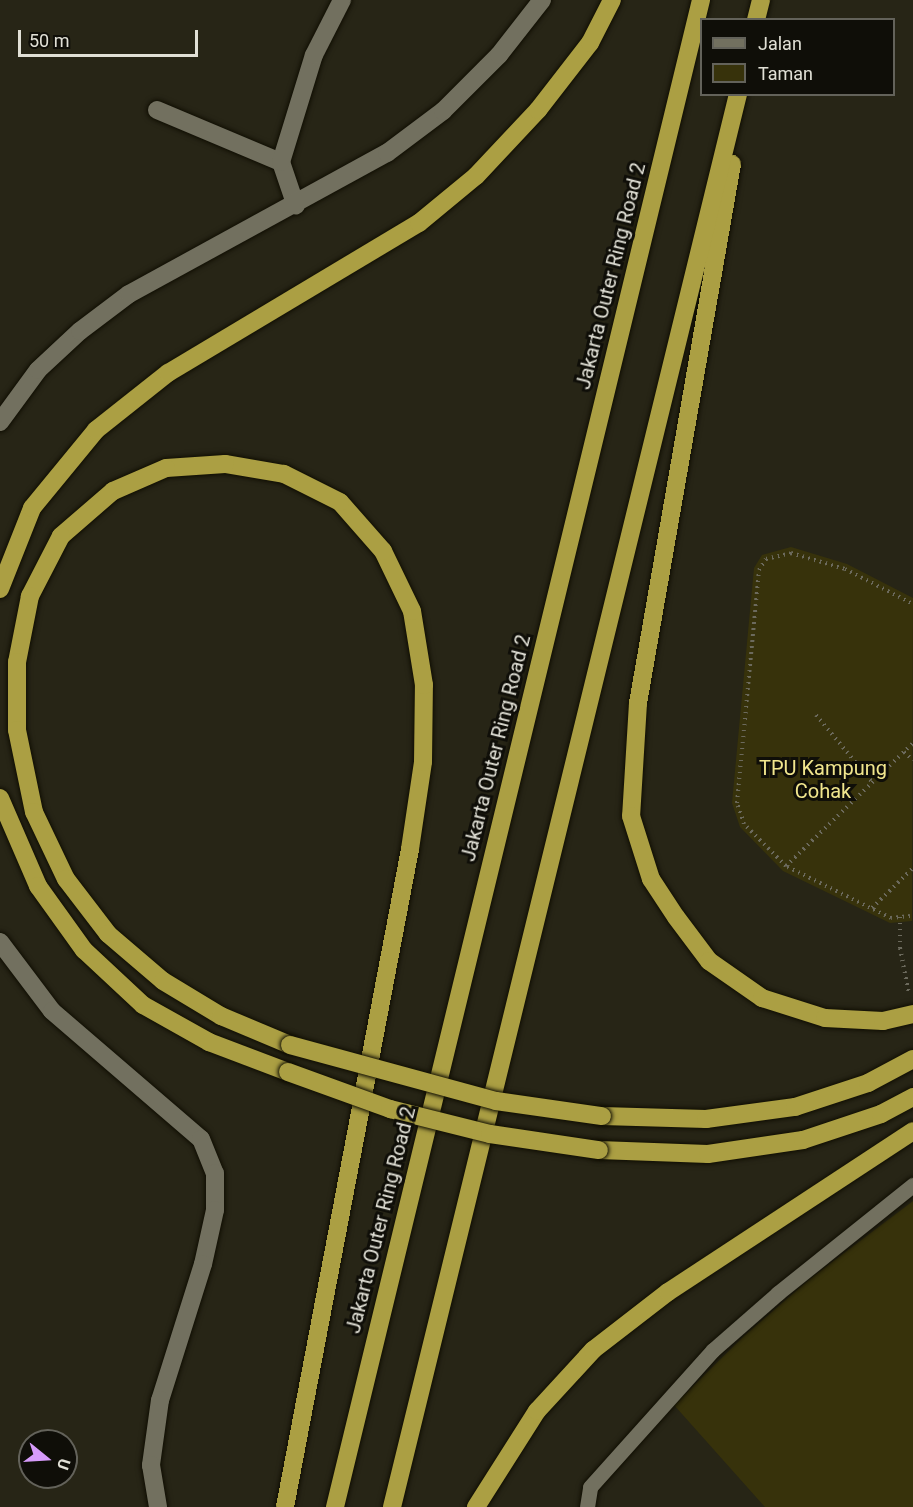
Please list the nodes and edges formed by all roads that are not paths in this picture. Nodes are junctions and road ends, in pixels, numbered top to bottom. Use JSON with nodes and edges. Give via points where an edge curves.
{"nodes":[{"id":1,"x":342,"y":0,"type":"edge"},
{"id":2,"x":542,"y":0,"type":"edge"},
{"id":3,"x":612,"y":0,"type":"edge"},
{"id":4,"x":701,"y":0,"type":"edge"},
{"id":5,"x":738,"y":96,"type":"edge"},
{"id":6,"x":744,"y":96,"type":"edge"},
{"id":7,"x":157,"y":110,"type":"dead end"},
{"id":8,"x":281,"y":162,"type":"junction"},
{"id":9,"x":296,"y":206,"type":"junction"},
{"id":10,"x":0,"y":422,"type":"edge"},
{"id":11,"x":0,"y":589,"type":"edge"},
{"id":12,"x":0,"y":798,"type":"edge"},
{"id":13,"x":0,"y":942,"type":"edge"},
{"id":14,"x":913,"y":1014,"type":"edge"},
{"id":15,"x":913,"y":1059,"type":"edge"},
{"id":16,"x":913,"y":1097,"type":"edge"},
{"id":17,"x":913,"y":1131,"type":"edge"},
{"id":18,"x":913,"y":1185,"type":"edge"},
{"id":19,"x":158,"y":1507,"type":"edge"},
{"id":20,"x":285,"y":1507,"type":"edge"},
{"id":21,"x":335,"y":1507,"type":"edge"},
{"id":22,"x":392,"y":1507,"type":"edge"},
{"id":23,"x":476,"y":1507,"type":"edge"},
{"id":24,"x":587,"y":1507,"type":"edge"}],
"edges":[{"from":1,"to":8,"type":"street","via":[[314,55]]},
{"from":2,"to":9,"type":"street","via":[[499,55],[444,111],[387,153]]},
{"from":3,"to":11,"type":"highway","via":[[590,43],[538,110],[460,189],[419,223],[168,373],[96,430],[32,508]]},
{"from":4,"to":21,"type":"highway","name":"Jakarta Outer Ring Road 2"},
{"from":5,"to":22,"type":"highway"},
{"from":6,"to":14,"type":"highway","via":[[638,704],[631,816],[651,879],[676,917],[709,961],[753,992],[825,1018],[883,1021]]},
{"from":7,"to":8,"type":"street"},
{"from":8,"to":9,"type":"street"},
{"from":9,"to":10,"type":"street","via":[[129,294],[80,331],[38,370]]},
{"from":12,"to":16,"type":"highway","bridge":true,"via":[[38,886],[84,950],[143,1005],[209,1042],[390,1109],[490,1134],[599,1149],[708,1154],[802,1140],[881,1114]]},
{"from":13,"to":19,"type":"street","via":[[52,1011],[201,1139],[215,1173],[215,1210],[203,1264],[160,1400],[151,1465]]},
{"from":15,"to":20,"type":"highway","bridge":true,"via":[[868,1083],[795,1107],[706,1119],[602,1116],[496,1101],[290,1045],[222,1016],[163,981],[108,934],[66,879],[34,812],[17,730],[17,662],[30,596],[61,536],[112,491],[166,468],[225,464],[284,474],[340,502],[383,551],[412,611],[424,685],[423,762],[410,849]]},
{"from":17,"to":23,"type":"highway","via":[[668,1292],[593,1350],[537,1411]]},
{"from":18,"to":24,"type":"lane","via":[[712,1350],[590,1487]]}]}
